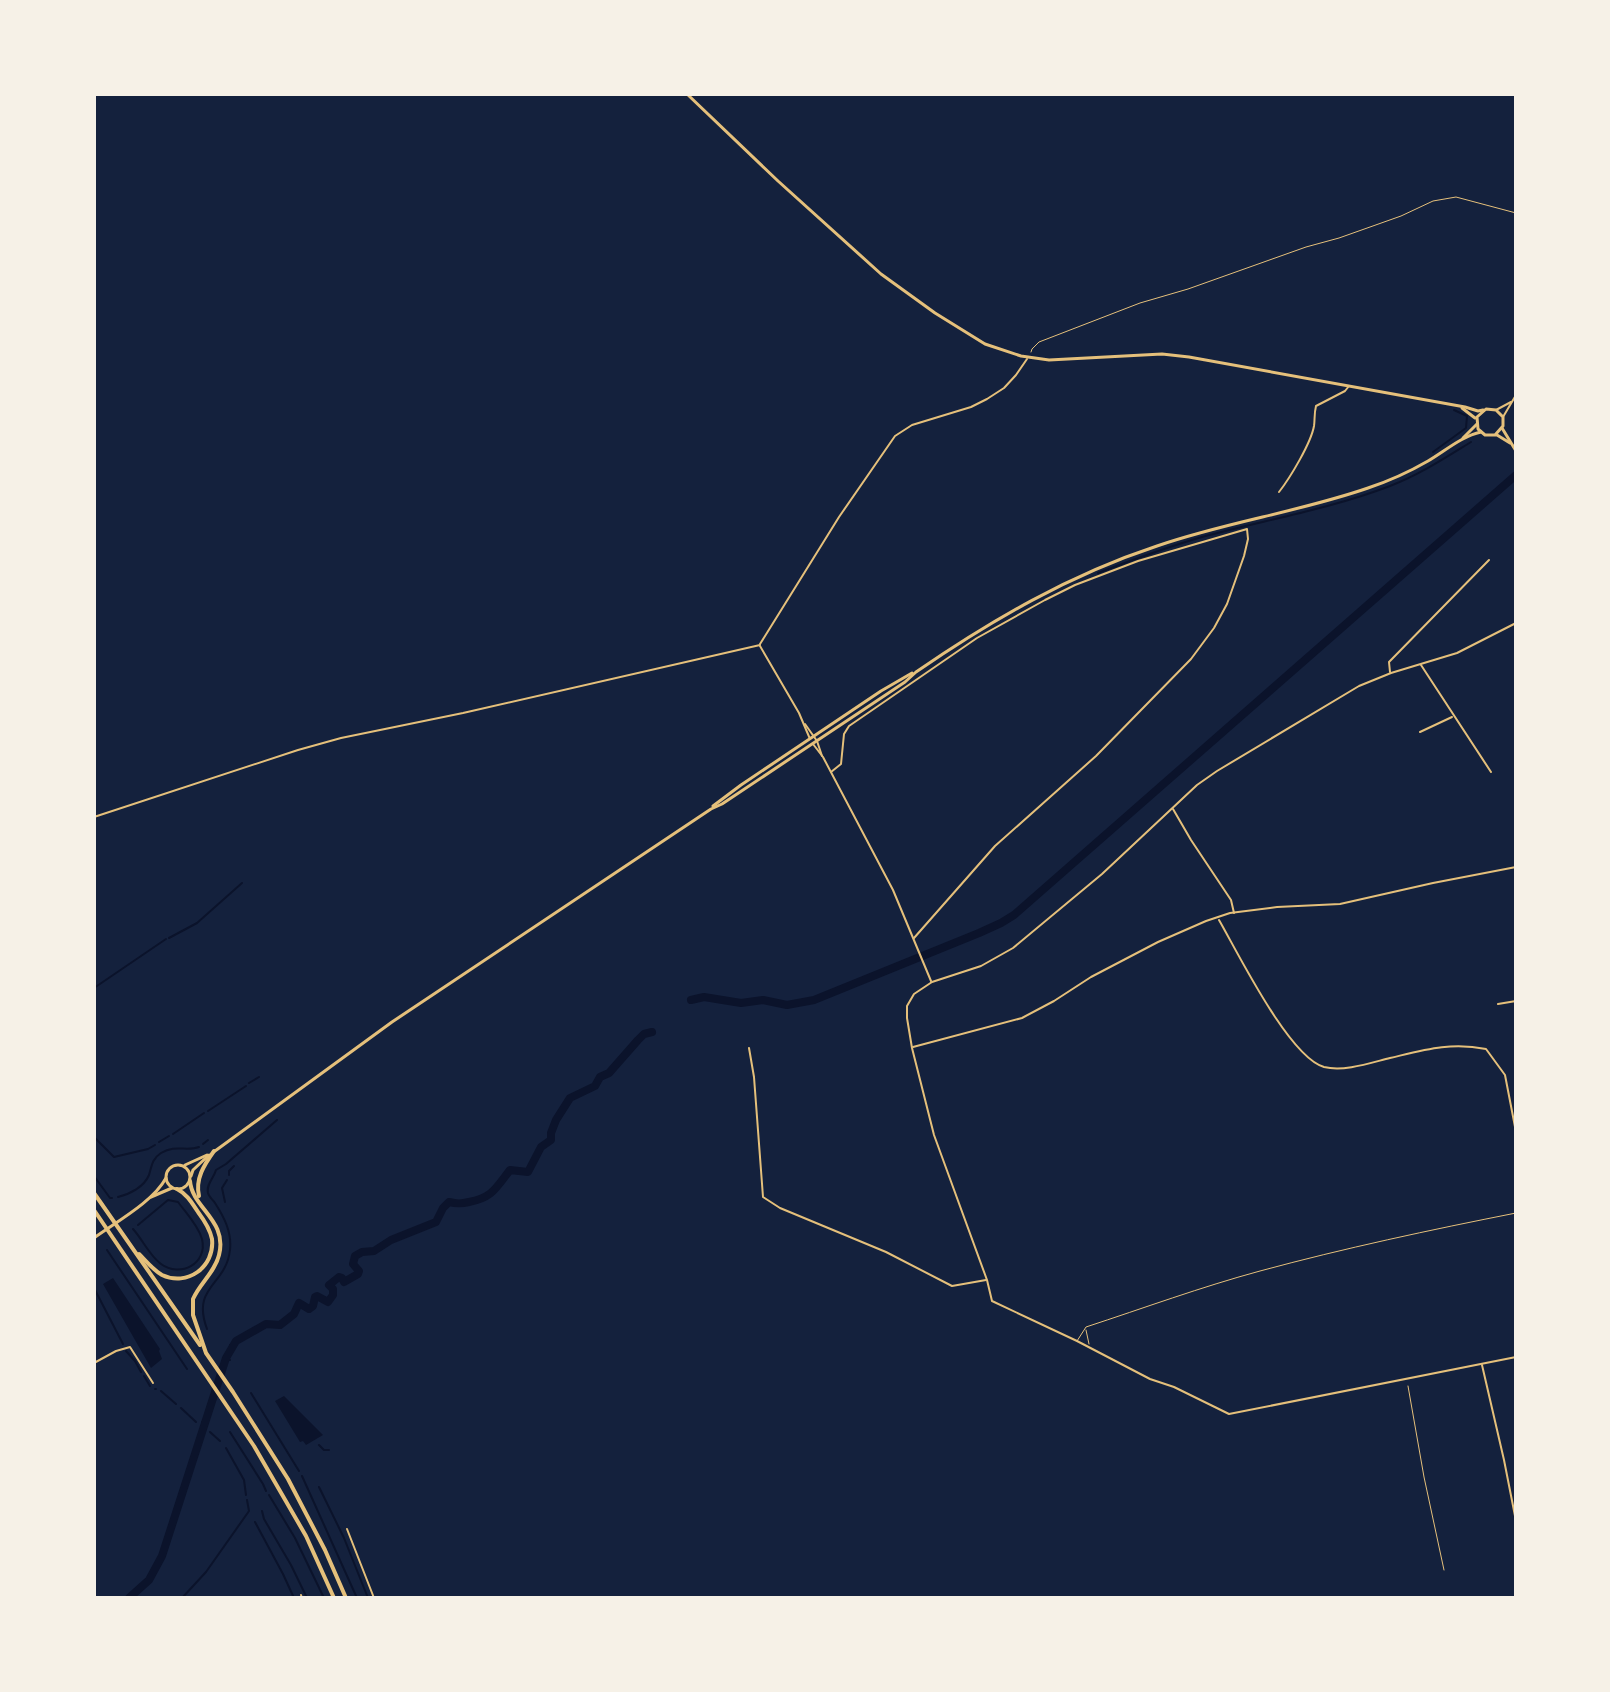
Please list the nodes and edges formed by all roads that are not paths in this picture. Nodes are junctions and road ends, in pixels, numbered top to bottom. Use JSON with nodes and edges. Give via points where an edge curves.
{"nodes":[{"id":1,"x":687,"y":94,"type":"edge"},
{"id":2,"x":1028,"y":358,"type":"junction"},
{"id":3,"x":1349,"y":386,"type":"junction"},
{"id":4,"x":1516,"y":395,"type":"edge"},
{"id":5,"x":1512,"y":402,"type":"junction"},
{"id":6,"x":1459,"y":406,"type":"junction"},
{"id":7,"x":1483,"y":410,"type":"junction"},
{"id":8,"x":1496,"y":410,"type":"junction"},
{"id":9,"x":1503,"y":417,"type":"junction"},
{"id":10,"x":1477,"y":422,"type":"junction"},
{"id":11,"x":1502,"y":428,"type":"junction"},
{"id":12,"x":1481,"y":432,"type":"junction"},
{"id":13,"x":1495,"y":435,"type":"junction"},
{"id":14,"x":1460,"y":440,"type":"junction"},
{"id":15,"x":1510,"y":443,"type":"junction"},
{"id":16,"x":1516,"y":451,"type":"edge"},
{"id":17,"x":1279,"y":492,"type":"dead end"},
{"id":18,"x":1489,"y":560,"type":"dead end"},
{"id":19,"x":1516,"y":623,"type":"edge"},
{"id":20,"x":760,"y":645,"type":"junction"},
{"id":21,"x":1420,"y":664,"type":"junction"},
{"id":22,"x":916,"y":672,"type":"junction"},
{"id":23,"x":1391,"y":673,"type":"junction"},
{"id":24,"x":1454,"y":717,"type":"junction"},
{"id":25,"x":1420,"y":732,"type":"dead end"},
{"id":26,"x":812,"y":737,"type":"junction"},
{"id":27,"x":815,"y":743,"type":"junction"},
{"id":28,"x":831,"y":772,"type":"junction"},
{"id":29,"x":1491,"y":772,"type":"dead end"},
{"id":30,"x":1172,"y":808,"type":"junction"},
{"id":31,"x":711,"y":809,"type":"junction"},
{"id":32,"x":94,"y":817,"type":"edge"},
{"id":33,"x":1516,"y":867,"type":"edge"},
{"id":34,"x":1234,"y":913,"type":"junction"},
{"id":35,"x":1218,"y":917,"type":"junction"},
{"id":36,"x":914,"y":938,"type":"junction"},
{"id":37,"x":932,"y":982,"type":"junction"},
{"id":38,"x":1516,"y":1001,"type":"edge"},
{"id":39,"x":1498,"y":1004,"type":"dead end"},
{"id":40,"x":749,"y":1048,"type":"dead end"},
{"id":41,"x":912,"y":1048,"type":"junction"},
{"id":42,"x":1515,"y":1119,"type":"edge"},
{"id":43,"x":1516,"y":1132,"type":"edge"},
{"id":44,"x":214,"y":1151,"type":"junction"},
{"id":45,"x":181,"y":1165,"type":"junction"},
{"id":46,"x":166,"y":1178,"type":"junction"},
{"id":47,"x":190,"y":1178,"type":"junction"},
{"id":48,"x":175,"y":1188,"type":"junction"},
{"id":49,"x":94,"y":1193,"type":"edge"},
{"id":50,"x":148,"y":1199,"type":"junction"},
{"id":51,"x":205,"y":1209,"type":"junction"},
{"id":52,"x":95,"y":1211,"type":"edge"},
{"id":53,"x":1516,"y":1213,"type":"edge"},
{"id":54,"x":94,"y":1238,"type":"edge"},
{"id":55,"x":129,"y":1242,"type":"junction"},
{"id":56,"x":987,"y":1280,"type":"junction"},
{"id":57,"x":1086,"y":1327,"type":"junction"},
{"id":58,"x":1077,"y":1341,"type":"junction"},
{"id":59,"x":1089,"y":1347,"type":"junction"},
{"id":60,"x":207,"y":1354,"type":"junction"},
{"id":61,"x":1516,"y":1357,"type":"edge"},
{"id":62,"x":94,"y":1363,"type":"edge"},
{"id":63,"x":1482,"y":1364,"type":"junction"},
{"id":64,"x":153,"y":1383,"type":"dead end"},
{"id":65,"x":1516,"y":1521,"type":"edge"},
{"id":66,"x":347,"y":1529,"type":"dead end"},
{"id":67,"x":334,"y":1598,"type":"edge"},
{"id":68,"x":346,"y":1598,"type":"edge"},
{"id":69,"x":374,"y":1598,"type":"edge"}],
"edges":[{"from":1,"to":2,"type":"main road","via":[[909,296],[985,344]]},
{"from":2,"to":3,"type":"main road","via":[[1176,355]]},
{"from":2,"to":20,"type":"street","via":[[1004,388],[987,399],[895,436]]},
{"from":3,"to":6,"type":"main road"},
{"from":3,"to":17,"type":"street","via":[[1316,406],[1313,429]]},
{"from":4,"to":5,"type":"street"},
{"from":5,"to":8,"type":"street"},
{"from":5,"to":9,"type":"street"},
{"from":6,"to":7,"type":"main road"},
{"from":6,"to":10,"type":"main road"},
{"from":7,"to":8,"type":"main road"},
{"from":7,"to":10,"type":"main road"},
{"from":8,"to":9,"type":"main road"},
{"from":9,"to":11,"type":"main road"},
{"from":10,"to":12,"type":"main road"},
{"from":10,"to":14,"type":"main road"},
{"from":11,"to":13,"type":"main road"},
{"from":11,"to":15,"type":"main road"},
{"from":12,"to":13,"type":"main road"},
{"from":12,"to":14,"type":"main road"},
{"from":13,"to":15,"type":"main road"},
{"from":14,"to":22,"type":"main road","via":[[1371,487],[1194,534],[1105,565],[1003,615]]},
{"from":15,"to":16,"type":"main road"},
{"from":18,"to":23,"type":"street","via":[[1389,662]]},
{"from":19,"to":21,"type":"street","via":[[1465,650]]},
{"from":20,"to":26,"type":"street"},
{"from":20,"to":32,"type":"street","via":[[341,738]]},
{"from":21,"to":23,"type":"street"},
{"from":21,"to":24,"type":"street"},
{"from":22,"to":26,"type":"main road"},
{"from":22,"to":27,"type":"main road"},
{"from":23,"to":30,"type":"street","via":[[1359,686],[1217,771]]},
{"from":24,"to":25,"type":"street"},
{"from":24,"to":29,"type":"street"},
{"from":26,"to":27,"type":"street"},
{"from":26,"to":31,"type":"main road"},
{"from":27,"to":28,"type":"street"},
{"from":27,"to":31,"type":"main road"},
{"from":28,"to":36,"type":"street"},
{"from":28,"to":36,"type":"street","via":[[841,764],[849,726],[1016,616],[1075,585],[1138,561],[1247,529],[1244,556],[1227,604],[1191,659],[1096,756],[995,846]]},
{"from":30,"to":34,"type":"street","via":[[1231,900]]},
{"from":30,"to":37,"type":"street","via":[[1013,948],[981,966]]},
{"from":31,"to":44,"type":"main road","via":[[392,1022]]},
{"from":33,"to":34,"type":"street","via":[[1340,904]]},
{"from":34,"to":35,"type":"street"},
{"from":35,"to":41,"type":"street","via":[[1158,942],[1022,1018]]},
{"from":35,"to":42,"type":"street","via":[[1288,1036],[1314,1063],[1334,1068],[1433,1047],[1486,1049],[1505,1075]]},
{"from":36,"to":37,"type":"street"},
{"from":37,"to":41,"type":"street","via":[[917,990],[908,1004]]},
{"from":38,"to":39,"type":"street"},
{"from":40,"to":56,"type":"street","via":[[763,1197],[952,1286]]},
{"from":41,"to":56,"type":"street","via":[[934,1135]]},
{"from":42,"to":43,"type":"street"},
{"from":44,"to":45,"type":"main road"},
{"from":44,"to":47,"type":"main road"},
{"from":44,"to":51,"type":"highway","via":[[197,1188]]},
{"from":45,"to":46,"type":"main road","via":[[170,1167]]},
{"from":45,"to":47,"type":"main road"},
{"from":46,"to":48,"type":"main road"},
{"from":46,"to":50,"type":"main road"},
{"from":47,"to":48,"type":"main road","via":[[186,1186]]},
{"from":47,"to":51,"type":"highway"},
{"from":48,"to":50,"type":"main road"},
{"from":48,"to":55,"type":"highway","via":[[209,1229],[211,1251],[202,1269],[182,1279],[164,1276]]},
{"from":49,"to":55,"type":"highway"},
{"from":50,"to":54,"type":"main road"},
{"from":51,"to":60,"type":"highway","via":[[220,1246],[216,1264],[192,1305]]},
{"from":52,"to":67,"type":"highway","via":[[254,1446],[306,1536]]},
{"from":53,"to":57,"type":"lane","via":[[1260,1271]]},
{"from":55,"to":60,"type":"highway"},
{"from":56,"to":58,"type":"street","via":[[992,1301]]},
{"from":57,"to":58,"type":"lane"},
{"from":57,"to":59,"type":"lane"},
{"from":58,"to":59,"type":"street"},
{"from":59,"to":63,"type":"street","via":[[1226,1414]]},
{"from":60,"to":68,"type":"highway","via":[[288,1479]]},
{"from":61,"to":63,"type":"street"},
{"from":62,"to":64,"type":"street","via":[[130,1347]]},
{"from":63,"to":65,"type":"street"},
{"from":66,"to":69,"type":"street"}]}
